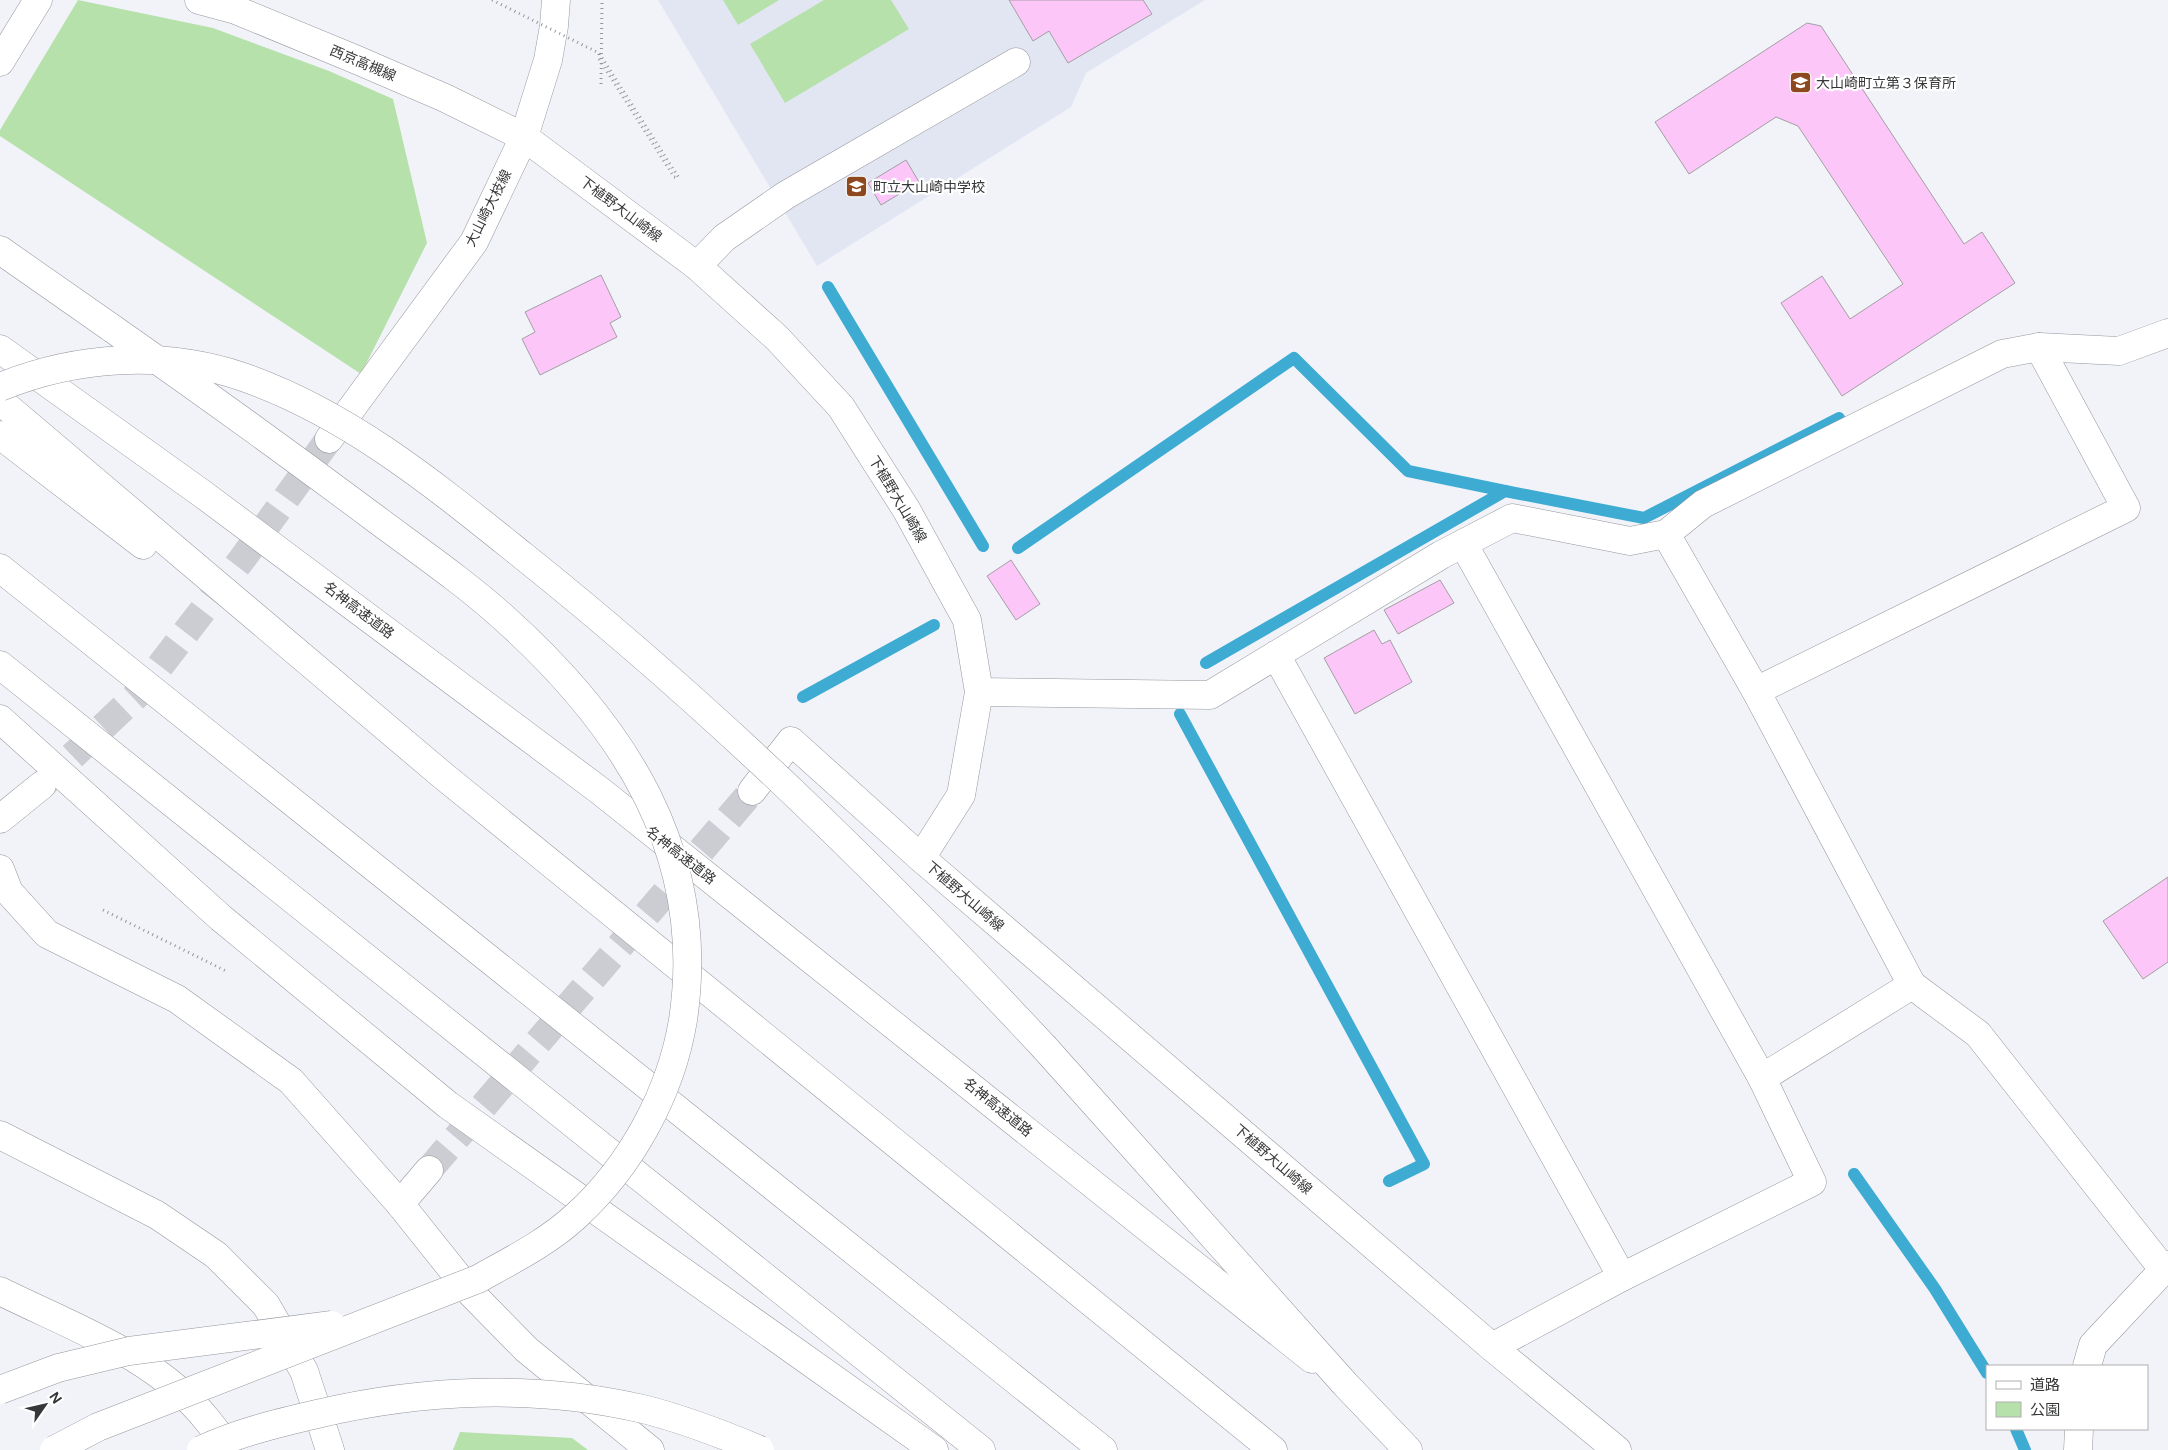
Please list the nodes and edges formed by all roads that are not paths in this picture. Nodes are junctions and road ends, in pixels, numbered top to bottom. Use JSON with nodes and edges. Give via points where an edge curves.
{"nodes":[{"id":1,"x":38,"y":0,"type":"edge"},
{"id":2,"x":199,"y":0,"type":"edge"},
{"id":3,"x":556,"y":0,"type":"edge"},
{"id":4,"x":0,"y":62,"type":"edge"},
{"id":5,"x":1016,"y":62,"type":"dead end"},
{"id":6,"x":524,"y":137,"type":"junction"},
{"id":7,"x":0,"y":250,"type":"edge"},
{"id":8,"x":697,"y":266,"type":"junction"},
{"id":9,"x":2168,"y":333,"type":"edge"},
{"id":10,"x":2039,"y":347,"type":"junction"},
{"id":11,"x":0,"y":349,"type":"edge"},
{"id":12,"x":0,"y":387,"type":"edge"},
{"id":13,"x":0,"y":401,"type":"edge"},
{"id":14,"x":0,"y":435,"type":"edge"},
{"id":15,"x":329,"y":439,"type":"tunnel mouth"},
{"id":16,"x":1666,"y":534,"type":"junction"},
{"id":17,"x":1464,"y":545,"type":"junction"},
{"id":18,"x":0,"y":568,"type":"edge"},
{"id":19,"x":1276,"y":655,"type":"junction"},
{"id":20,"x":0,"y":665,"type":"edge"},
{"id":21,"x":1756,"y":691,"type":"junction"},
{"id":22,"x":979,"y":692,"type":"junction"},
{"id":23,"x":0,"y":719,"type":"edge"},
{"id":24,"x":441,"y":774,"type":"junction"},
{"id":25,"x":42,"y":785,"type":"tunnel mouth"},
{"id":26,"x":752,"y":791,"type":"tunnel mouth"},
{"id":27,"x":0,"y":819,"type":"edge"},
{"id":28,"x":921,"y":858,"type":"junction"},
{"id":29,"x":0,"y":869,"type":"edge"},
{"id":30,"x":1912,"y":985,"type":"junction"},
{"id":31,"x":1762,"y":1078,"type":"junction"},
{"id":32,"x":0,"y":1135,"type":"edge"},
{"id":33,"x":429,"y":1170,"type":"tunnel mouth"},
{"id":34,"x":400,"y":1204,"type":"junction"},
{"id":35,"x":2165,"y":1267,"type":"edge"},
{"id":36,"x":1622,"y":1277,"type":"junction"},
{"id":37,"x":0,"y":1291,"type":"edge"},
{"id":38,"x":421,"y":1302,"type":"junction"},
{"id":39,"x":1492,"y":1346,"type":"junction"},
{"id":40,"x":2087,"y":1365,"type":"edge"},
{"id":41,"x":1344,"y":1384,"type":"junction"},
{"id":42,"x":0,"y":1390,"type":"edge"},
{"id":43,"x":2079,"y":1430,"type":"edge"},
{"id":44,"x":54,"y":1450,"type":"edge"},
{"id":45,"x":201,"y":1450,"type":"edge"},
{"id":46,"x":227,"y":1450,"type":"edge"},
{"id":47,"x":330,"y":1450,"type":"edge"},
{"id":48,"x":650,"y":1450,"type":"edge"},
{"id":49,"x":760,"y":1450,"type":"edge"},
{"id":50,"x":934,"y":1450,"type":"edge"},
{"id":51,"x":981,"y":1450,"type":"edge"},
{"id":52,"x":1103,"y":1450,"type":"edge"},
{"id":53,"x":1272,"y":1450,"type":"edge"},
{"id":54,"x":1408,"y":1450,"type":"edge"},
{"id":55,"x":1618,"y":1450,"type":"edge"},
{"id":56,"x":2078,"y":1450,"type":"edge"}],
"edges":[{"from":1,"to":4,"type":"main road"},
{"from":2,"to":6,"type":"main road","name":"西京高槻線","via":[[236,10],[357,60]]},
{"from":3,"to":6,"type":"main road","name":"大山崎大枝線","via":[[548,60]]},
{"from":5,"to":8,"type":"main road","via":[[786,195],[724,238]]},
{"from":6,"to":8,"type":"main road","name":"下植野大山崎線"},
{"from":6,"to":15,"type":"main road","name":"大山崎大枝線","via":[[474,242]]},
{"from":7,"to":38,"type":"main road","bridge":true,"via":[[273,441],[502,616],[545,656],[596,713],[628,758],[650,800],[672,859],[685,919],[687,955],[686,999],[680,1039],[653,1113],[615,1173],[576,1216],[529,1250],[495,1269]]},
{"from":8,"to":22,"type":"main road","name":"下植野大山崎線","via":[[777,338],[842,407],[906,509],[967,620]]},
{"from":9,"to":10,"type":"main road","via":[[2119,351]]},
{"from":10,"to":16,"type":"main road","via":[[2002,354],[1817,446],[1703,504]]},
{"from":10,"to":21,"type":"main road","via":[[2126,508]]},
{"from":11,"to":41,"type":"main road","name":"名神高速道路","via":[[204,494],[599,790]]},
{"from":12,"to":41,"type":"main road","bridge":true,"via":[[54,368],[116,359],[176,362],[241,376],[297,399],[353,428],[410,467],[567,591],[725,729],[863,858],[1045,1048]]},
{"from":13,"to":24,"type":"main road"},
{"from":14,"to":24,"type":"main road"},
{"from":16,"to":17,"type":"main road","via":[[1630,541],[1512,518]]},
{"from":16,"to":21,"type":"main road"},
{"from":17,"to":19,"type":"main road","via":[[1441,555]]},
{"from":17,"to":31,"type":"main road"},
{"from":18,"to":52,"type":"main road"},
{"from":19,"to":22,"type":"main road","via":[[1210,695]]},
{"from":19,"to":36,"type":"main road"},
{"from":20,"to":51,"type":"main road"},
{"from":21,"to":30,"type":"main road"},
{"from":22,"to":28,"type":"main road","name":"下植野大山崎線","via":[[961,795]]},
{"from":23,"to":50,"type":"main road","via":[[221,918],[448,1105]]},
{"from":24,"to":53,"type":"main road"},
{"from":25,"to":27,"type":"main road"},
{"from":26,"to":28,"type":"main road","via":[[791,741]]},
{"from":28,"to":39,"type":"main road","name":"下植野大山崎線"},
{"from":29,"to":34,"type":"main road","via":[[10,892],[47,934],[177,999],[292,1081]]},
{"from":30,"to":31,"type":"main road"},
{"from":30,"to":35,"type":"main road","via":[[1978,1034]]},
{"from":31,"to":36,"type":"main road","via":[[1812,1182]]},
{"from":32,"to":47,"type":"main road","via":[[157,1215],[216,1255],[266,1306],[295,1355],[304,1371]]},
{"from":33,"to":34,"type":"main road"},
{"from":34,"to":48,"type":"main road","via":[[471,1293],[527,1350]]},
{"from":35,"to":40,"type":"main road","via":[[2093,1345]]},
{"from":36,"to":39,"type":"main road"},
{"from":37,"to":46,"type":"main road","via":[[157,1371],[194,1403],[224,1441]]},
{"from":38,"to":42,"type":"main road","bridge":true,"via":[[318,1328],[164,1345],[91,1358]]},
{"from":38,"to":44,"type":"main road","bridge":true,"via":[[98,1427]]},
{"from":39,"to":55,"type":"main road","name":"下植野大山崎線"},
{"from":41,"to":54,"type":"main road"},
{"from":43,"to":56,"type":"main road"},
{"from":45,"to":49,"type":"main road","bridge":true,"via":[[277,1424],[349,1407],[422,1396],[497,1392],[565,1396],[642,1409],[712,1430]]}]}
